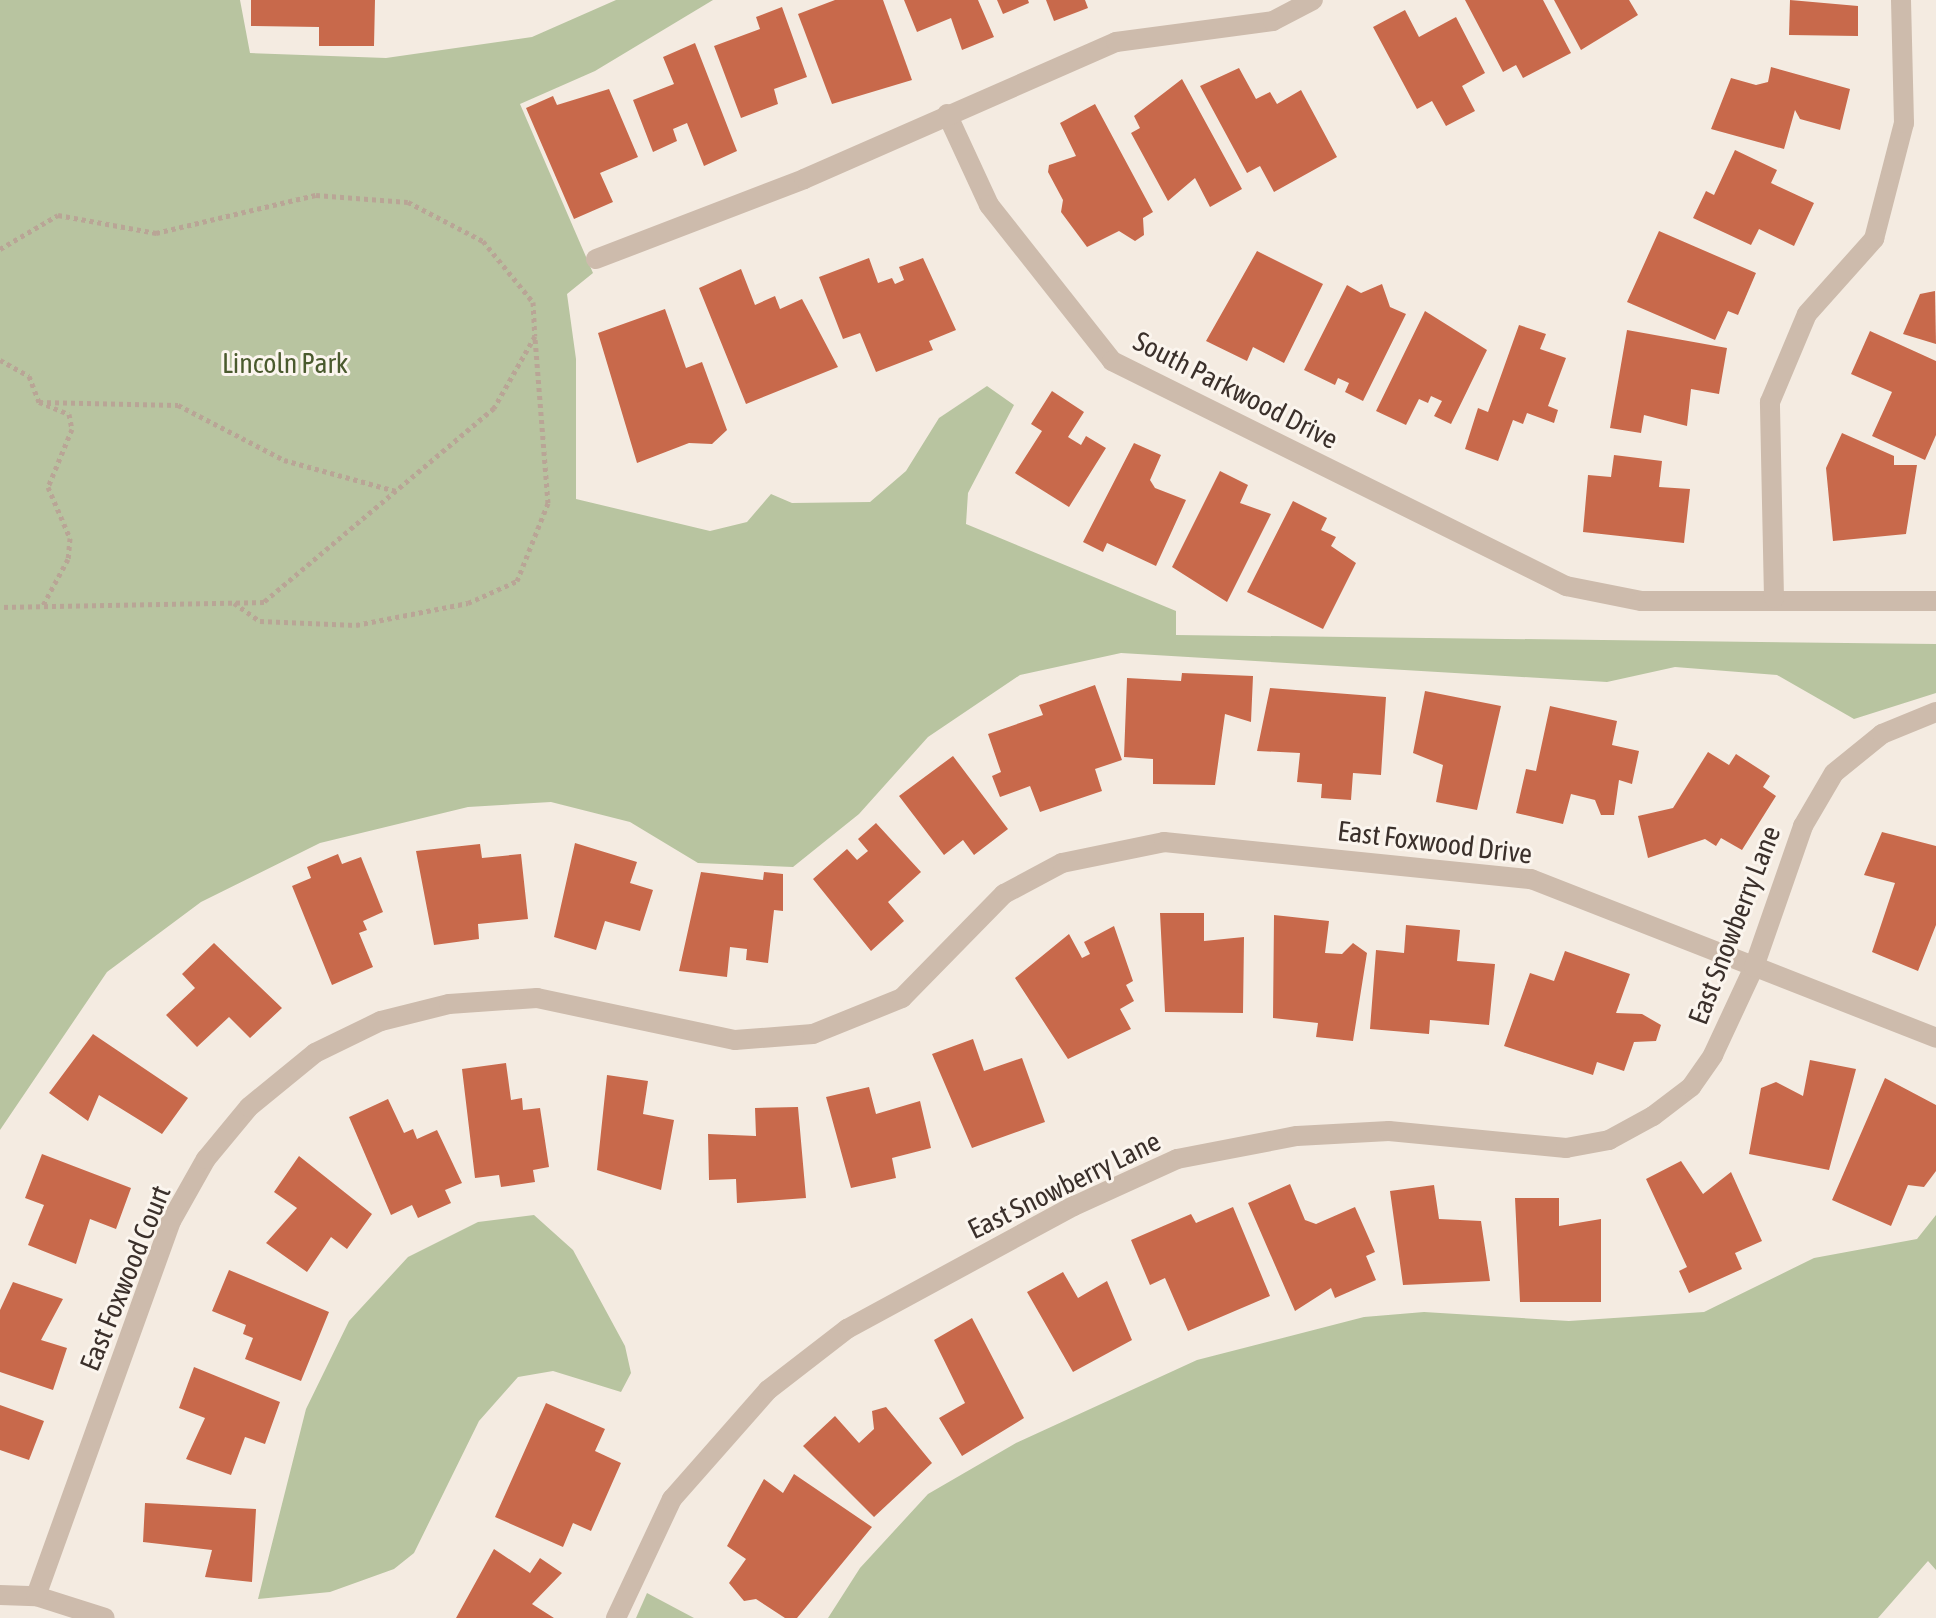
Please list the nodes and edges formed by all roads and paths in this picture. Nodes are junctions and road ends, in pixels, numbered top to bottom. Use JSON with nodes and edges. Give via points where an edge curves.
{"nodes":[{"id":1,"x":1313,"y":0,"type":"edge"},
{"id":2,"x":1901,"y":0,"type":"edge"},
{"id":3,"x":947,"y":114,"type":"junction"},
{"id":4,"x":0,"y":249,"type":"edge"},
{"id":5,"x":596,"y":259,"type":"dead end"},
{"id":6,"x":535,"y":336,"type":"junction"},
{"id":7,"x":0,"y":360,"type":"edge"},
{"id":8,"x":39,"y":402,"type":"junction"},
{"id":9,"x":396,"y":491,"type":"junction"},
{"id":10,"x":1774,"y":598,"type":"junction"},
{"id":11,"x":1936,"y":601,"type":"edge"},
{"id":12,"x":234,"y":603,"type":"junction"},
{"id":13,"x":0,"y":607,"type":"edge"},
{"id":14,"x":41,"y":608,"type":"junction"},
{"id":15,"x":1936,"y":712,"type":"edge"},
{"id":16,"x":1004,"y":894,"type":"joint"},
{"id":17,"x":1754,"y":967,"type":"junction"},
{"id":18,"x":1936,"y":1038,"type":"edge"},
{"id":19,"x":0,"y":1595,"type":"edge"},
{"id":20,"x":36,"y":1596,"type":"junction"},
{"id":21,"x":105,"y":1618,"type":"edge"},
{"id":22,"x":616,"y":1618,"type":"edge"}],
"edges":[{"from":1,"to":3,"type":"street","via":[[1273,21],[1116,42]]},
{"from":2,"to":10,"type":"street","via":[[1904,123],[1874,239],[1807,314],[1770,402]]},
{"from":3,"to":5,"type":"street"},
{"from":3,"to":10,"type":"street","name":"South Parkwood Drive","via":[[989,205],[1112,361],[1566,586],[1641,601]]},
{"from":4,"to":6,"type":"path","via":[[58,215],[156,233],[316,195],[408,202],[483,241],[533,302]]},
{"from":6,"to":9,"type":"path","via":[[494,408]]},
{"from":6,"to":12,"type":"path","via":[[548,503],[517,581],[468,603],[356,625],[260,621]]},
{"from":7,"to":8,"type":"path","via":[[29,376]]},
{"from":8,"to":9,"type":"path","via":[[178,405],[284,460]]},
{"from":8,"to":14,"type":"path","via":[[69,414],[72,429],[48,487],[70,538],[68,559]]},
{"from":9,"to":12,"type":"path","via":[[264,602]]},
{"from":10,"to":11,"type":"street","name":"South Parkwood Drive"},
{"from":12,"to":14,"type":"path"},
{"from":13,"to":14,"type":"path"},
{"from":15,"to":17,"type":"street","name":"East Snowberry Lane","via":[[1882,734],[1834,773],[1772,900]]},
{"from":16,"to":17,"type":"street","name":"East Foxwood Drive","via":[[1062,863],[1164,842],[1479,871],[1531,879]]},
{"from":16,"to":20,"type":"street","name":"East Foxwood Court","via":[[902,998],[813,1034],[735,1040],[537,998],[449,1004],[381,1021],[315,1053],[249,1107],[206,1159],[171,1221]]},
{"from":17,"to":18,"type":"street","name":"East Foxwood Drive"},
{"from":17,"to":22,"type":"street","name":"East Snowberry Lane","via":[[1691,1087],[1609,1140],[1522,1148],[1389,1131],[1297,1136],[1177,1159],[1074,1206],[847,1329],[768,1390],[707,1452],[672,1499]]},
{"from":19,"to":20,"type":"street"},
{"from":20,"to":21,"type":"street"}]}
